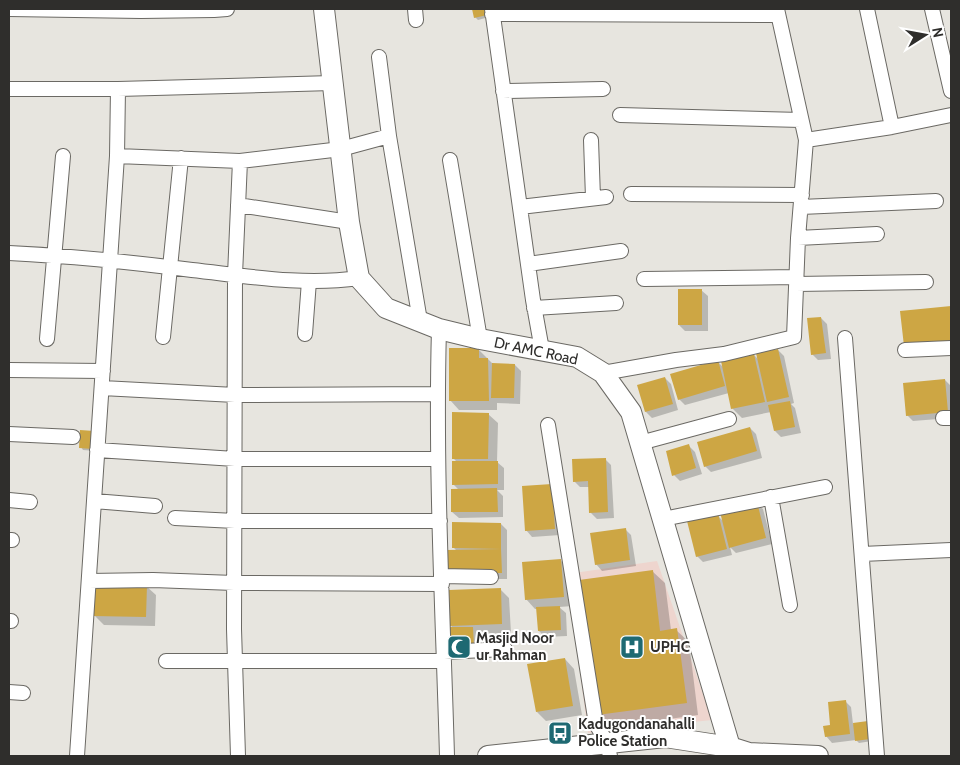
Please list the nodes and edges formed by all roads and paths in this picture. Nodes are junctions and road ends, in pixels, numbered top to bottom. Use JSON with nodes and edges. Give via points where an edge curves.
{"nodes":[{"id":1,"x":9,"y":9,"type":"edge"},
{"id":2,"x":227,"y":9,"type":"edge"},
{"id":3,"x":324,"y":9,"type":"edge"},
{"id":4,"x":867,"y":9,"type":"edge"},
{"id":5,"x":932,"y":9,"type":"edge"},
{"id":6,"x":492,"y":11,"type":"edge"},
{"id":7,"x":778,"y":12,"type":"edge"},
{"id":8,"x":379,"y":57,"type":"dead end"},
{"id":9,"x":332,"y":83,"type":"junction"},
{"id":10,"x":9,"y":89,"type":"edge"},
{"id":11,"x":118,"y":89,"type":"junction"},
{"id":12,"x":603,"y":89,"type":"dead end"},
{"id":13,"x":503,"y":91,"type":"junction"},
{"id":14,"x":951,"y":91,"type":"edge"},
{"id":15,"x":620,"y":115,"type":"dead end"},
{"id":16,"x":951,"y":115,"type":"edge"},
{"id":17,"x":801,"y":120,"type":"junction"},
{"id":18,"x":892,"y":127,"type":"junction"},
{"id":19,"x":389,"y":136,"type":"junction"},
{"id":20,"x":591,"y":140,"type":"dead end"},
{"id":21,"x":806,"y":140,"type":"junction"},
{"id":22,"x":341,"y":149,"type":"junction"},
{"id":23,"x":63,"y":156,"type":"dead end"},
{"id":24,"x":117,"y":156,"type":"junction"},
{"id":25,"x":181,"y":158,"type":"junction"},
{"id":26,"x":450,"y":160,"type":"dead end"},
{"id":27,"x":240,"y":161,"type":"junction"},
{"id":28,"x":631,"y":194,"type":"dead end"},
{"id":29,"x":936,"y":200,"type":"dead end"},
{"id":30,"x":801,"y":201,"type":"junction"},
{"id":31,"x":238,"y":206,"type":"junction"},
{"id":32,"x":520,"y":207,"type":"junction"},
{"id":33,"x":350,"y":222,"type":"junction"},
{"id":34,"x":877,"y":234,"type":"dead end"},
{"id":35,"x":798,"y":238,"type":"junction"},
{"id":36,"x":621,"y":251,"type":"dead end"},
{"id":37,"x":9,"y":252,"type":"edge"},
{"id":38,"x":54,"y":255,"type":"junction"},
{"id":39,"x":110,"y":260,"type":"junction"},
{"id":40,"x":528,"y":264,"type":"junction"},
{"id":41,"x":170,"y":267,"type":"junction"},
{"id":42,"x":235,"y":275,"type":"junction"},
{"id":43,"x":359,"y":278,"type":"junction"},
{"id":44,"x":644,"y":279,"type":"dead end"},
{"id":45,"x":310,"y":281,"type":"junction"},
{"id":46,"x":796,"y":281,"type":"junction"},
{"id":47,"x":926,"y":282,"type":"dead end"},
{"id":48,"x":616,"y":303,"type":"dead end"},
{"id":49,"x":534,"y":308,"type":"junction"},
{"id":50,"x":420,"y":322,"type":"junction"},
{"id":51,"x":439,"y":329,"type":"junction"},
{"id":52,"x":305,"y":334,"type":"dead end"},
{"id":53,"x":163,"y":337,"type":"dead end"},
{"id":54,"x":845,"y":338,"type":"dead end"},
{"id":55,"x":480,"y":339,"type":"junction"},
{"id":56,"x":46,"y":340,"type":"dead end"},
{"id":57,"x":951,"y":348,"type":"edge"},
{"id":58,"x":542,"y":350,"type":"junction"},
{"id":59,"x":905,"y":350,"type":"dead end"},
{"id":60,"x":9,"y":370,"type":"edge"},
{"id":61,"x":103,"y":371,"type":"junction"},
{"id":62,"x":603,"y":373,"type":"junction"},
{"id":63,"x":102,"y":388,"type":"junction"},
{"id":64,"x":437,"y":394,"type":"junction"},
{"id":65,"x":235,"y":395,"type":"junction"},
{"id":66,"x":729,"y":419,"type":"dead end"},
{"id":67,"x":548,"y":424,"type":"dead end"},
{"id":68,"x":9,"y":434,"type":"edge"},
{"id":69,"x":73,"y":437,"type":"dead end"},
{"id":70,"x":640,"y":443,"type":"junction"},
{"id":71,"x":98,"y":450,"type":"junction"},
{"id":72,"x":235,"y":459,"type":"junction"},
{"id":73,"x":438,"y":459,"type":"junction"},
{"id":74,"x":825,"y":486,"type":"dead end"},
{"id":75,"x":771,"y":497,"type":"junction"},
{"id":76,"x":9,"y":500,"type":"edge"},
{"id":77,"x":94,"y":501,"type":"junction"},
{"id":78,"x":30,"y":502,"type":"dead end"},
{"id":79,"x":155,"y":506,"type":"dead end"},
{"id":80,"x":175,"y":518,"type":"dead end"},
{"id":81,"x":663,"y":519,"type":"junction"},
{"id":82,"x":234,"y":520,"type":"junction"},
{"id":83,"x":440,"y":521,"type":"junction"},
{"id":84,"x":951,"y":550,"type":"edge"},
{"id":85,"x":862,"y":554,"type":"junction"},
{"id":86,"x":491,"y":577,"type":"dead end"},
{"id":87,"x":89,"y":580,"type":"junction"},
{"id":88,"x":442,"y":580,"type":"junction"},
{"id":89,"x":234,"y":583,"type":"junction"},
{"id":90,"x":790,"y":605,"type":"dead end"},
{"id":91,"x":505,"y":648,"type":"dead end"},
{"id":92,"x":444,"y":657,"type":"junction"},
{"id":93,"x":166,"y":660,"type":"dead end"},
{"id":94,"x":235,"y":660,"type":"junction"},
{"id":95,"x":608,"y":750,"type":"edge"},
{"id":96,"x":743,"y":752,"type":"edge"},
{"id":97,"x":527,"y":754,"type":"edge"},
{"id":98,"x":77,"y":756,"type":"edge"},
{"id":99,"x":238,"y":756,"type":"edge"},
{"id":100,"x":447,"y":756,"type":"edge"},
{"id":101,"x":488,"y":756,"type":"edge"},
{"id":102,"x":818,"y":756,"type":"edge"},
{"id":103,"x":877,"y":756,"type":"edge"}],
"edges":[{"from":1,"to":2,"type":"street"},
{"from":3,"to":9,"type":"street"},
{"from":4,"to":18,"type":"street"},
{"from":5,"to":14,"type":"street"},
{"from":6,"to":7,"type":"street"},
{"from":6,"to":13,"type":"street"},
{"from":7,"to":17,"type":"street"},
{"from":8,"to":19,"type":"street"},
{"from":9,"to":11,"type":"street"},
{"from":9,"to":22,"type":"street"},
{"from":10,"to":11,"type":"street"},
{"from":11,"to":24,"type":"street"},
{"from":12,"to":13,"type":"street"},
{"from":13,"to":32,"type":"street"},
{"from":15,"to":17,"type":"street"},
{"from":16,"to":18,"type":"street"},
{"from":17,"to":21,"type":"street"},
{"from":18,"to":21,"type":"street"},
{"from":19,"to":22,"type":"street"},
{"from":19,"to":50,"type":"street"},
{"from":20,"to":32,"type":"street","via":[[600,197]]},
{"from":21,"to":30,"type":"street"},
{"from":22,"to":27,"type":"street"},
{"from":22,"to":33,"type":"street"},
{"from":23,"to":38,"type":"street"},
{"from":24,"to":25,"type":"street"},
{"from":24,"to":39,"type":"street"},
{"from":25,"to":27,"type":"street"},
{"from":25,"to":41,"type":"street"},
{"from":26,"to":55,"type":"street"},
{"from":27,"to":31,"type":"street"},
{"from":28,"to":30,"type":"street"},
{"from":29,"to":30,"type":"street"},
{"from":30,"to":35,"type":"street"},
{"from":31,"to":33,"type":"street"},
{"from":31,"to":42,"type":"street"},
{"from":32,"to":40,"type":"street"},
{"from":33,"to":43,"type":"street"},
{"from":34,"to":35,"type":"street"},
{"from":35,"to":46,"type":"street"},
{"from":36,"to":40,"type":"street"},
{"from":37,"to":38,"type":"street"},
{"from":38,"to":39,"type":"street"},
{"from":38,"to":56,"type":"street"},
{"from":39,"to":41,"type":"street"},
{"from":39,"to":61,"type":"street"},
{"from":40,"to":49,"type":"street"},
{"from":41,"to":42,"type":"street"},
{"from":41,"to":53,"type":"street"},
{"from":42,"to":45,"type":"street"},
{"from":42,"to":65,"type":"street"},
{"from":43,"to":45,"type":"street"},
{"from":43,"to":50,"type":"street","name":"Dr AMC Road","via":[[386,308]]},
{"from":44,"to":46,"type":"street"},
{"from":45,"to":52,"type":"street"},
{"from":46,"to":47,"type":"street"},
{"from":46,"to":62,"type":"street","via":[[794,337],[724,354]]},
{"from":48,"to":49,"type":"street"},
{"from":49,"to":58,"type":"street"},
{"from":50,"to":51,"type":"street","name":"Dr AMC Road"},
{"from":51,"to":55,"type":"street","name":"Dr AMC Road"},
{"from":51,"to":64,"type":"street"},
{"from":54,"to":85,"type":"street"},
{"from":55,"to":58,"type":"street","name":"Dr AMC Road"},
{"from":57,"to":59,"type":"street"},
{"from":58,"to":62,"type":"street","name":"Dr AMC Road","via":[[577,357]]},
{"from":60,"to":61,"type":"street"},
{"from":61,"to":63,"type":"street"},
{"from":62,"to":70,"type":"street","name":"Dr AMC Road","via":[[631,412]]},
{"from":63,"to":65,"type":"street"},
{"from":63,"to":71,"type":"street"},
{"from":64,"to":65,"type":"street"},
{"from":64,"to":73,"type":"street"},
{"from":65,"to":72,"type":"street"},
{"from":66,"to":70,"type":"street"},
{"from":67,"to":95,"type":"street","via":[[596,724]]},
{"from":68,"to":69,"type":"street"},
{"from":70,"to":81,"type":"street","name":"Dr AMC Road"},
{"from":71,"to":72,"type":"street"},
{"from":71,"to":77,"type":"street"},
{"from":72,"to":73,"type":"street"},
{"from":72,"to":82,"type":"street"},
{"from":73,"to":83,"type":"street"},
{"from":74,"to":75,"type":"street"},
{"from":75,"to":81,"type":"street"},
{"from":75,"to":90,"type":"street"},
{"from":76,"to":78,"type":"street"},
{"from":77,"to":79,"type":"street"},
{"from":77,"to":87,"type":"street"},
{"from":80,"to":82,"type":"street"},
{"from":81,"to":96,"type":"street","name":"Dr AMC Road"},
{"from":82,"to":83,"type":"street"},
{"from":82,"to":89,"type":"street"},
{"from":83,"to":88,"type":"street"},
{"from":84,"to":85,"type":"street"},
{"from":85,"to":103,"type":"street"},
{"from":86,"to":88,"type":"street"},
{"from":87,"to":89,"type":"street"},
{"from":87,"to":98,"type":"street"},
{"from":88,"to":89,"type":"street"},
{"from":88,"to":92,"type":"street"},
{"from":89,"to":94,"type":"street"},
{"from":91,"to":92,"type":"street"},
{"from":92,"to":94,"type":"street"},
{"from":92,"to":100,"type":"street"},
{"from":93,"to":94,"type":"street"},
{"from":94,"to":99,"type":"street"},
{"from":95,"to":96,"type":"street","via":[[666,737]]},
{"from":95,"to":97,"type":"street"},
{"from":96,"to":102,"type":"street"},
{"from":97,"to":101,"type":"street"}]}
